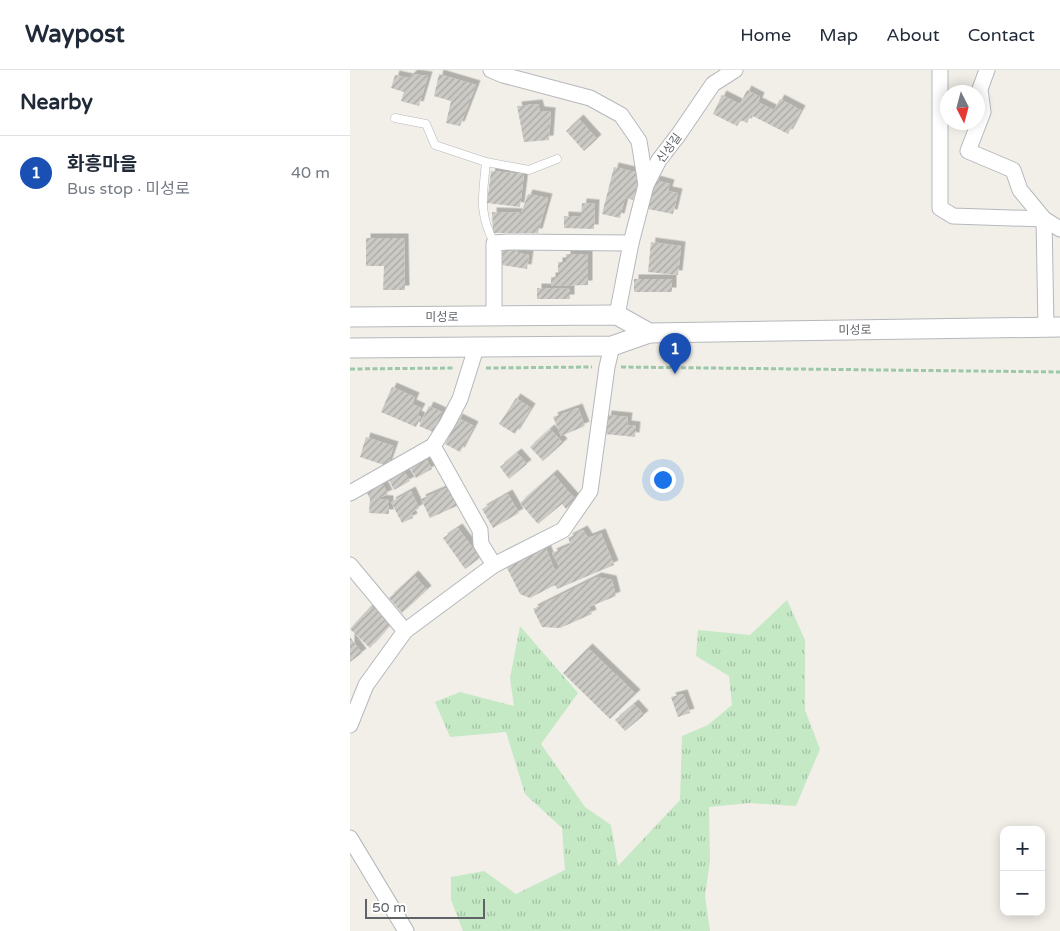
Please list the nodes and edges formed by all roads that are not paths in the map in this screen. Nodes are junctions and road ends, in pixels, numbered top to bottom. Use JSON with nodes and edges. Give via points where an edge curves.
{"nodes":[{"id":1,"x":491,"y":70,"type":"edge"},
{"id":2,"x":940,"y":70,"type":"edge"},
{"id":3,"x":987,"y":70,"type":"edge"},
{"id":4,"x":724,"y":72,"type":"edge"},
{"id":5,"x":395,"y":118,"type":"dead end"},
{"id":6,"x":557,"y":159,"type":"dead end"},
{"id":7,"x":486,"y":162,"type":"junction"},
{"id":8,"x":646,"y":185,"type":"junction"},
{"id":9,"x":1044,"y":219,"type":"junction"},
{"id":10,"x":1060,"y":229,"type":"edge"},
{"id":11,"x":494,"y":243,"type":"junction"},
{"id":12,"x":632,"y":243,"type":"junction"},
{"id":13,"x":617,"y":315,"type":"junction"},
{"id":14,"x":350,"y":317,"type":"edge"},
{"id":15,"x":494,"y":317,"type":"junction"},
{"id":16,"x":1053,"y":327,"type":"edge"},
{"id":17,"x":649,"y":333,"type":"junction"},
{"id":18,"x":612,"y":346,"type":"junction"},
{"id":19,"x":350,"y":348,"type":"edge"},
{"id":20,"x":476,"y":348,"type":"junction"},
{"id":21,"x":432,"y":446,"type":"junction"},
{"id":22,"x":350,"y":493,"type":"edge"},
{"id":23,"x":350,"y":565,"type":"edge"},
{"id":24,"x":494,"y":565,"type":"junction"},
{"id":25,"x":405,"y":631,"type":"junction"},
{"id":26,"x":350,"y":725,"type":"edge"},
{"id":27,"x":350,"y":838,"type":"edge"},
{"id":28,"x":406,"y":931,"type":"edge"}],
"edges":[{"from":1,"to":8,"type":"street","via":[[590,98],[621,115],[639,141]]},
{"from":2,"to":9,"type":"street","via":[[940,208],[953,216]]},
{"from":3,"to":9,"type":"street","via":[[980,90],[983,112],[968,151],[1013,170],[1020,190]]},
{"from":4,"to":8,"type":"street","name":"신성길","via":[[659,160]]},
{"from":5,"to":7,"type":"lane","via":[[426,124],[435,145]]},
{"from":6,"to":7,"type":"lane","via":[[529,170]]},
{"from":7,"to":11,"type":"lane","via":[[482,206]]},
{"from":8,"to":12,"type":"street","name":"신성길"},
{"from":9,"to":10,"type":"street"},
{"from":9,"to":16,"type":"street"},
{"from":11,"to":12,"type":"street"},
{"from":11,"to":15,"type":"street"},
{"from":12,"to":13,"type":"street","name":"신성길"},
{"from":13,"to":15,"type":"street","name":"미성로"},
{"from":13,"to":17,"type":"street"},
{"from":14,"to":15,"type":"street","name":"미성로"},
{"from":16,"to":17,"type":"street","name":"미성로"},
{"from":17,"to":18,"type":"street","name":"미성로"},
{"from":18,"to":20,"type":"street","name":"미성로"},
{"from":18,"to":24,"type":"street","via":[[590,491],[563,530]]},
{"from":19,"to":20,"type":"street","name":"미성로"},
{"from":20,"to":21,"type":"street","via":[[460,399]]},
{"from":21,"to":22,"type":"street"},
{"from":21,"to":24,"type":"street","via":[[480,530],[481,544]]},
{"from":23,"to":25,"type":"street"},
{"from":24,"to":25,"type":"street"},
{"from":25,"to":26,"type":"street","via":[[366,686]]},
{"from":27,"to":28,"type":"street"}]}
